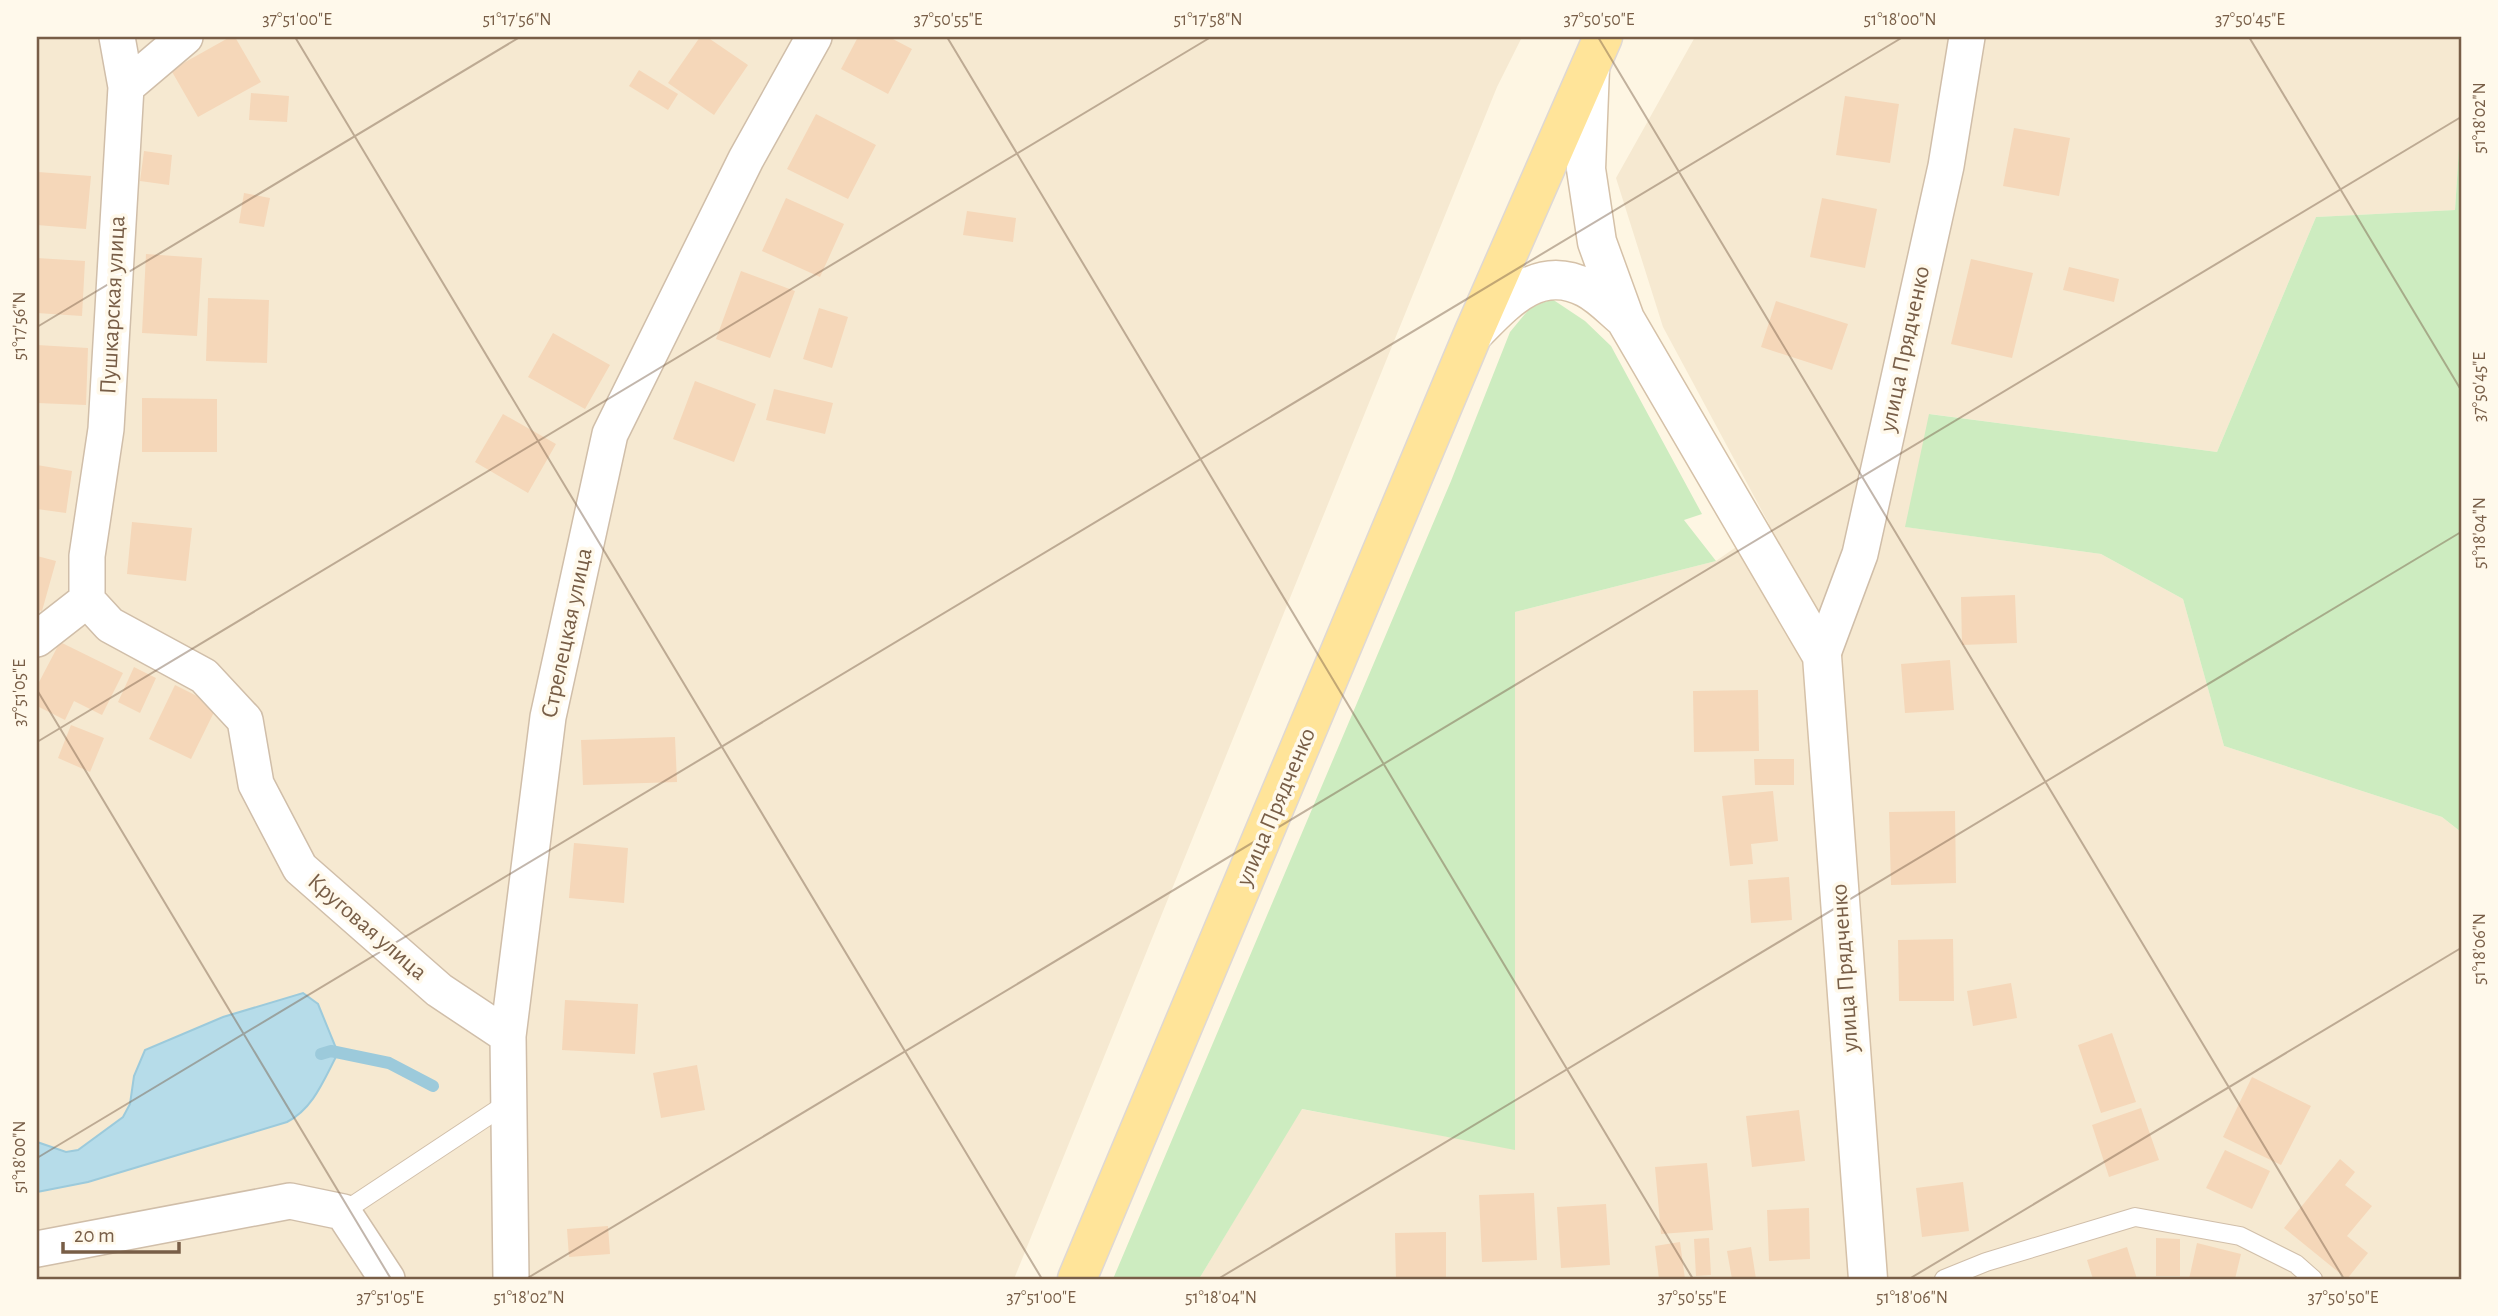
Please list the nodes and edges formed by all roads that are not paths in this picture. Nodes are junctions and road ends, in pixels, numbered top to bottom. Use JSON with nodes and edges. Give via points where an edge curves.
{"nodes":[{"id":1,"x":117,"y":37,"type":"edge"},
{"id":2,"x":185,"y":37,"type":"edge"},
{"id":3,"x":814,"y":37,"type":"edge"},
{"id":4,"x":1967,"y":37,"type":"edge"},
{"id":5,"x":1597,"y":51,"type":"edge"},
{"id":6,"x":126,"y":87,"type":"junction"},
{"id":7,"x":1625,"y":319,"type":"junction"},
{"id":8,"x":1473,"y":334,"type":"junction"},
{"id":9,"x":87,"y":600,"type":"junction"},
{"id":10,"x":37,"y":639,"type":"edge"},
{"id":11,"x":1822,"y":656,"type":"junction"},
{"id":12,"x":508,"y":1036,"type":"junction"},
{"id":13,"x":509,"y":1102,"type":"junction"},
{"id":14,"x":343,"y":1212,"type":"junction"},
{"id":15,"x":37,"y":1249,"type":"edge"},
{"id":16,"x":387,"y":1279,"type":"edge"},
{"id":17,"x":511,"y":1279,"type":"edge"},
{"id":18,"x":1077,"y":1279,"type":"edge"},
{"id":19,"x":1868,"y":1279,"type":"edge"},
{"id":20,"x":1944,"y":1279,"type":"edge"},
{"id":21,"x":2313,"y":1279,"type":"edge"}],
"edges":[{"from":1,"to":6,"type":"street","name":"Пушкарская улица"},
{"from":2,"to":6,"type":"street"},
{"from":3,"to":12,"type":"street","name":"Стрелецкая улица","via":[[746,159],[610,434],[548,717]]},
{"from":4,"to":11,"type":"street","name":"улица Прядченко","via":[[1945,166],[1860,554]]},
{"from":5,"to":7,"type":"street","name":"улица Прядченко","via":[[1586,169],[1597,242]]},
{"from":5,"to":8,"type":"main road","name":"улица Прядченко"},
{"from":6,"to":9,"type":"street","name":"Пушкарская улица","via":[[106,429],[86,556]]},
{"from":7,"to":8,"type":"street","name":"улица Прядченко","via":[[1586,288],[1553,280],[1515,291]]},
{"from":7,"to":11,"type":"street","name":"улица Прядченко"},
{"from":8,"to":18,"type":"main road","name":"улица Прядченко"},
{"from":9,"to":10,"type":"street"},
{"from":9,"to":12,"type":"street","name":"Круговая улица","via":[[110,625],[204,676],[245,720],[256,784],[300,868],[439,990]]},
{"from":11,"to":19,"type":"street","name":"улица Прядченко"},
{"from":12,"to":13,"type":"street","name":"Стрелецкая улица"},
{"from":13,"to":14,"type":"lane"},
{"from":13,"to":17,"type":"street","name":"Стрелецкая улица"},
{"from":14,"to":15,"type":"street","via":[[290,1201]]},
{"from":14,"to":16,"type":"street"},
{"from":20,"to":21,"type":"lane","via":[[2135,1217],[2240,1236],[2296,1264]]}]}
